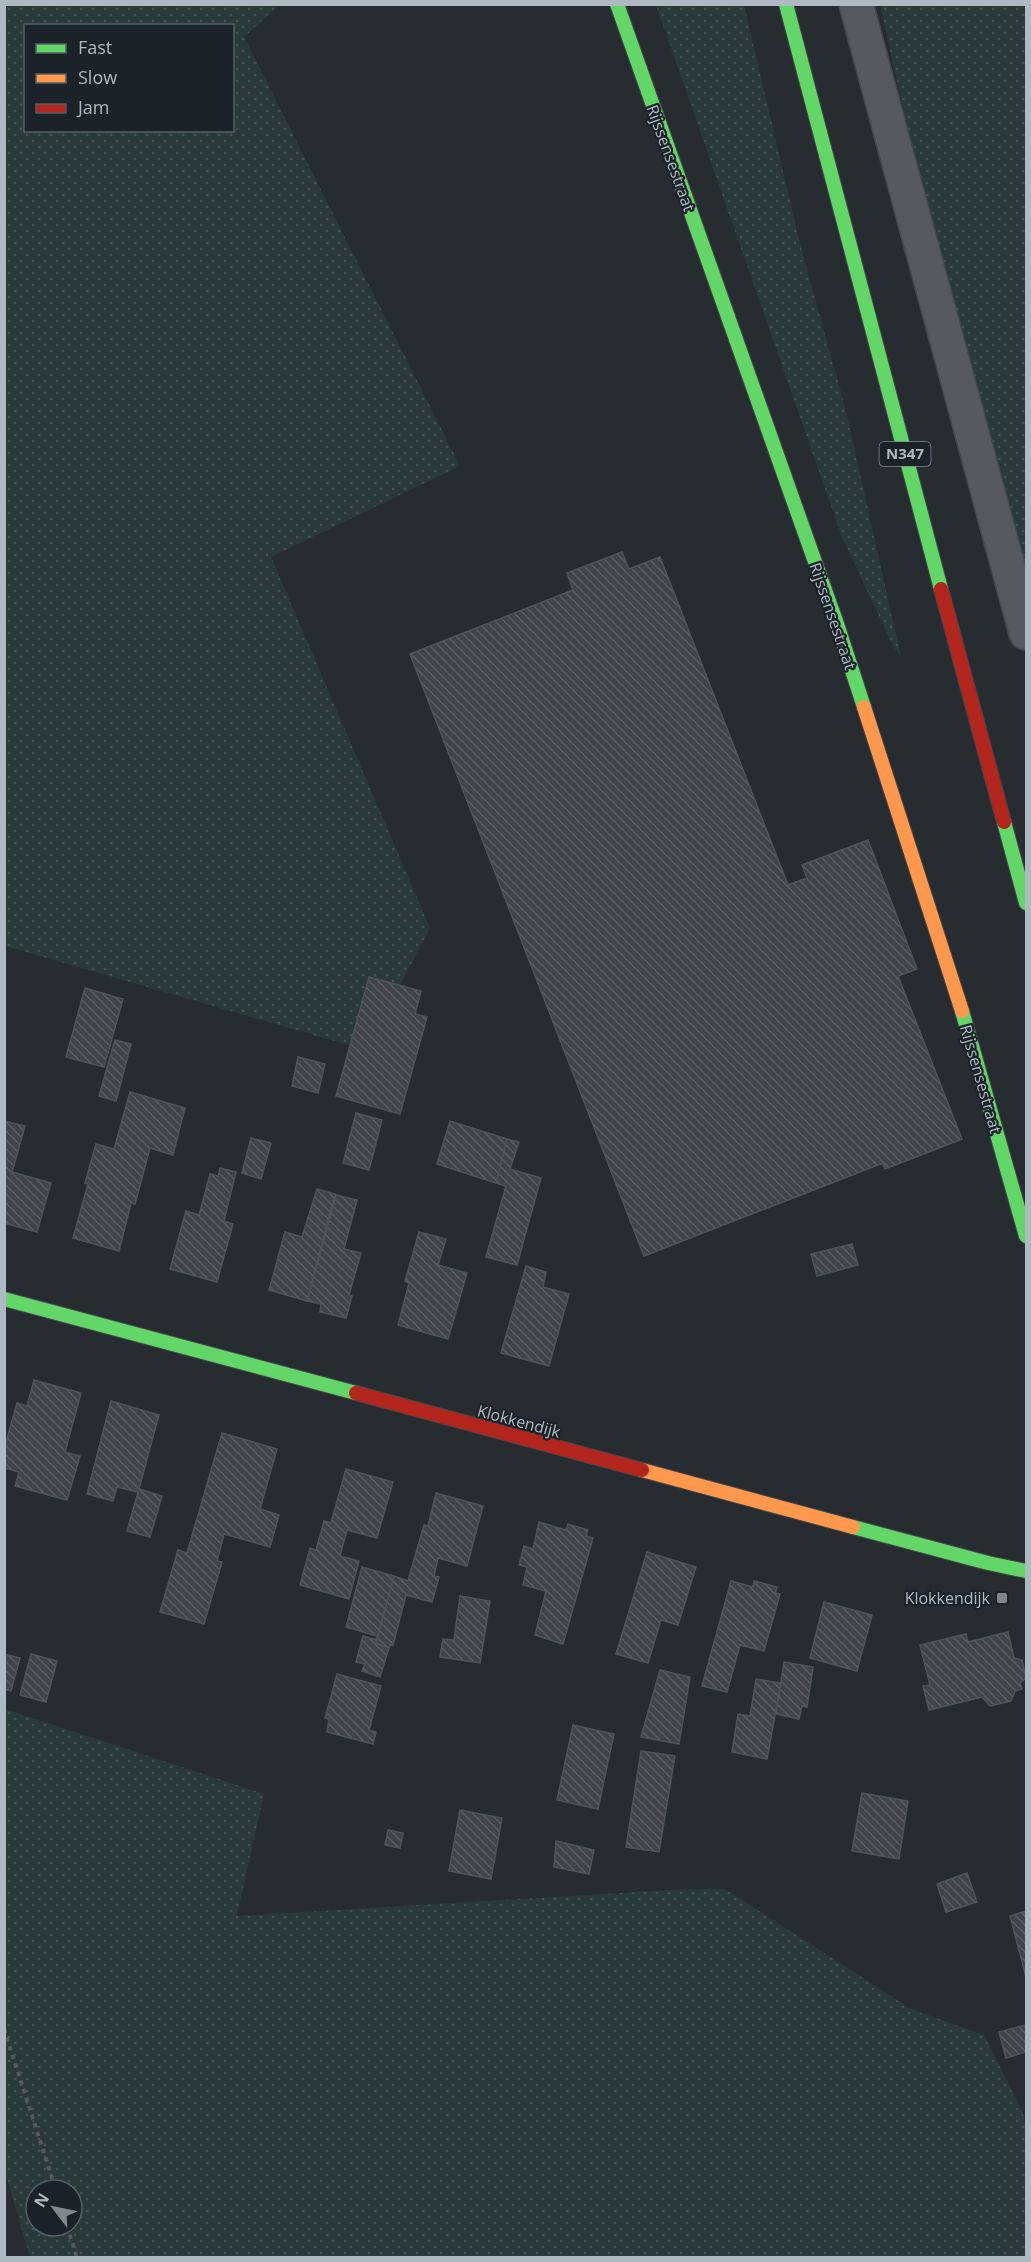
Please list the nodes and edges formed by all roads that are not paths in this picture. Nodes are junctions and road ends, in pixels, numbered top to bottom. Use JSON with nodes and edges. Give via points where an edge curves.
{"nodes":[{"id":1,"x":617,"y":4,"type":"edge"},
{"id":2,"x":786,"y":4,"type":"edge"},
{"id":3,"x":856,"y":4,"type":"edge"},
{"id":4,"x":1026,"y":633,"type":"edge"},
{"id":5,"x":1026,"y":903,"type":"edge"},
{"id":6,"x":1026,"y":1236,"type":"edge"},
{"id":7,"x":4,"y":1299,"type":"edge"},
{"id":8,"x":1026,"y":1570,"type":"edge"}],
"edges":[{"from":1,"to":6,"type":"street","name":"Rijssensestraat","via":[[836,621],[953,981]]},
{"from":2,"to":5,"type":"street","number":"N347"},
{"from":3,"to":4,"type":"street"},
{"from":7,"to":8,"type":"street","name":"Klokkendijk","via":[[976,1560]]}]}
